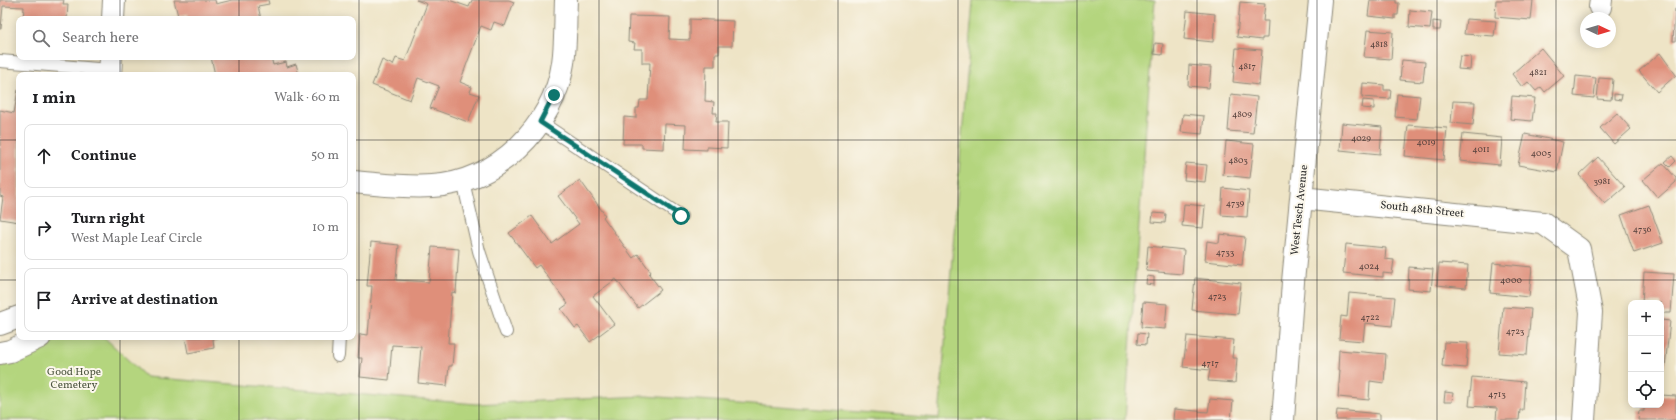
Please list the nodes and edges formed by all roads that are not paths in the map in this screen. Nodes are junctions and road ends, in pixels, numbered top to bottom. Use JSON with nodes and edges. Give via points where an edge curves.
{"nodes":[{"id":1,"x":114,"y":0,"type":"edge"},
{"id":2,"x":566,"y":0,"type":"edge"},
{"id":3,"x":1320,"y":0,"type":"edge"},
{"id":4,"x":113,"y":16,"type":"edge"},
{"id":5,"x":0,"y":61,"type":"edge"},
{"id":6,"x":110,"y":67,"type":"edge"},
{"id":7,"x":540,"y":122,"type":"junction"},
{"id":8,"x":463,"y":181,"type":"junction"},
{"id":9,"x":356,"y":182,"type":"edge"},
{"id":10,"x":1301,"y":198,"type":"junction"},
{"id":11,"x":681,"y":216,"type":"dead end"},
{"id":12,"x":16,"y":318,"type":"edge"},
{"id":13,"x":0,"y":324,"type":"edge"},
{"id":14,"x":506,"y":332,"type":"dead end"},
{"id":15,"x":34,"y":340,"type":"edge"},
{"id":16,"x":339,"y":340,"type":"edge"},
{"id":17,"x":0,"y":353,"type":"edge"},
{"id":18,"x":338,"y":356,"type":"dead end"},
{"id":19,"x":1283,"y":420,"type":"edge"},
{"id":20,"x":1584,"y":420,"type":"edge"}],
"edges":[{"from":1,"to":4,"type":"street"},
{"from":2,"to":7,"type":"street","via":[[563,64],[554,95]]},
{"from":3,"to":10,"type":"street","name":"West Tesch Avenue"},
{"from":5,"to":6,"type":"lane"},
{"from":7,"to":8,"type":"street","via":[[520,147],[492,167]]},
{"from":7,"to":11,"type":"lane"},
{"from":8,"to":9,"type":"street","via":[[432,186]]},
{"from":8,"to":14,"type":"lane","via":[[479,251]]},
{"from":10,"to":19,"type":"street","name":"West Tesch Avenue"},
{"from":10,"to":20,"type":"street","name":"South 48th Street","via":[[1543,223],[1579,248],[1591,312]]},
{"from":12,"to":13,"type":"street"},
{"from":15,"to":17,"type":"street"},
{"from":16,"to":18,"type":"lane"}]}
